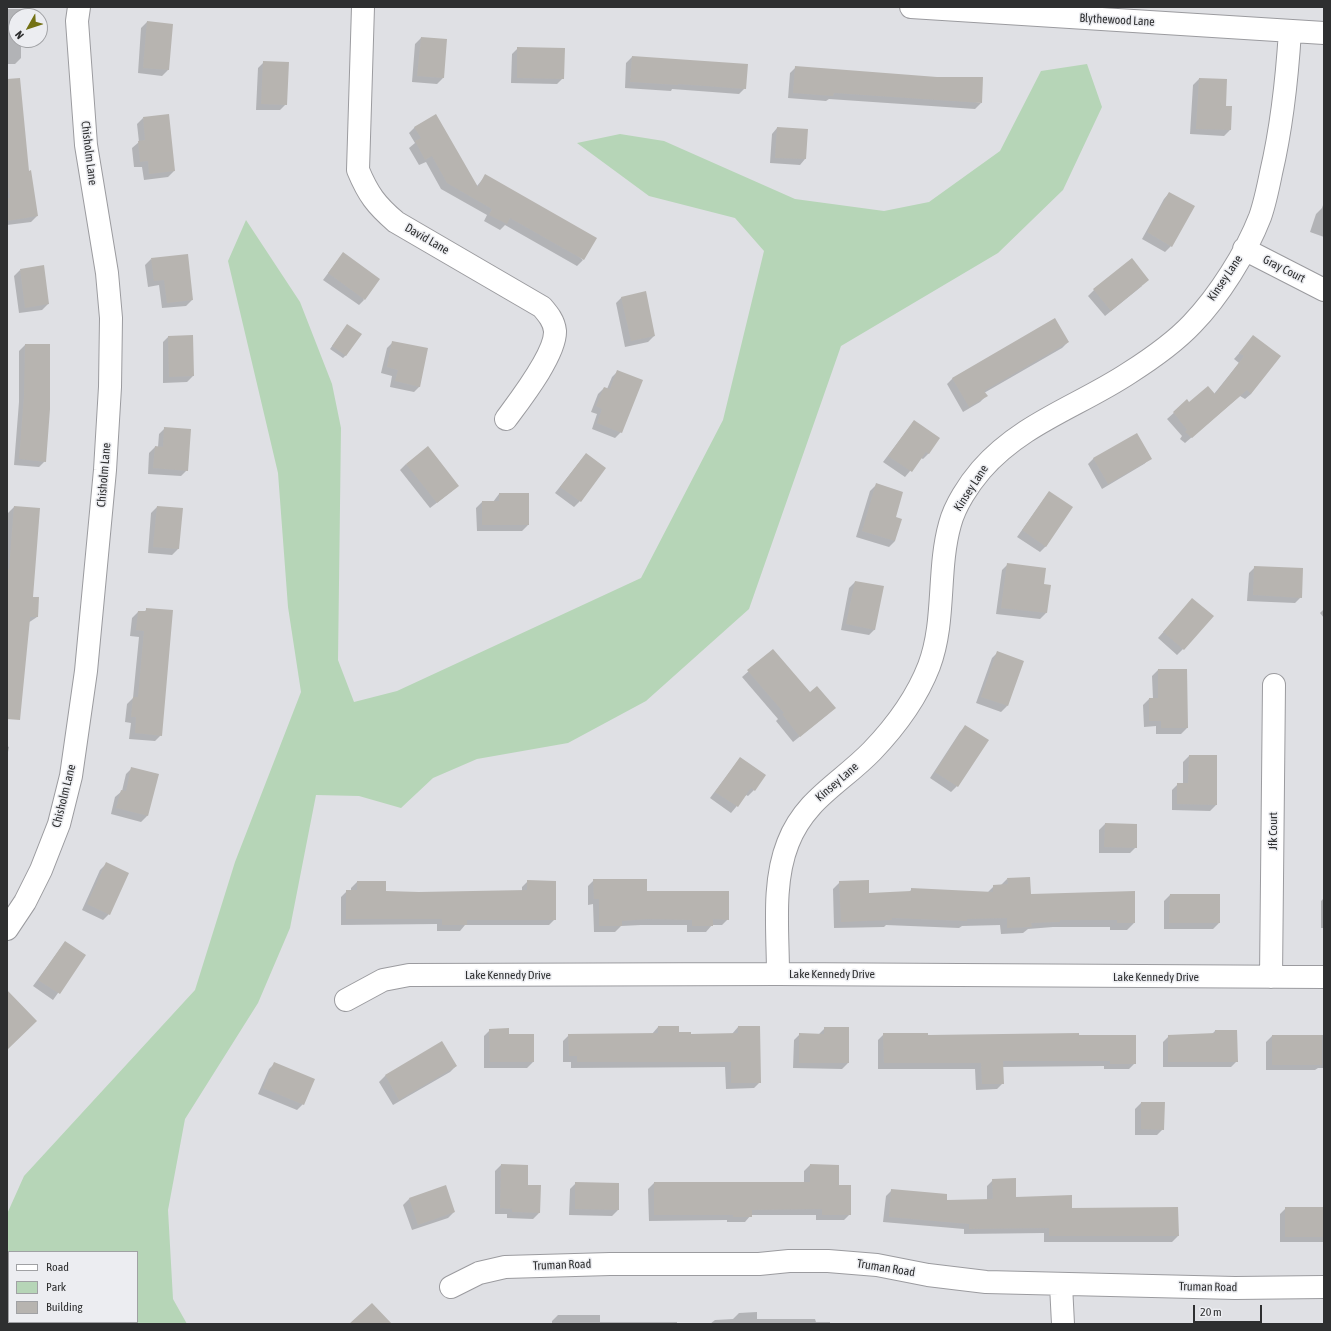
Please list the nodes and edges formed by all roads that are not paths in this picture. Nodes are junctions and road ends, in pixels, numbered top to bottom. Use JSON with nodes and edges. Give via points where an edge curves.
{"nodes":[{"id":1,"x":79,"y":7,"type":"edge"},
{"id":2,"x":363,"y":7,"type":"edge"},
{"id":3,"x":911,"y":7,"type":"edge"},
{"id":4,"x":1290,"y":31,"type":"junction"},
{"id":5,"x":1324,"y":33,"type":"edge"},
{"id":6,"x":1244,"y":249,"type":"junction"},
{"id":7,"x":1324,"y":290,"type":"edge"},
{"id":8,"x":506,"y":419,"type":"dead end"},
{"id":9,"x":1274,"y":685,"type":"dead end"},
{"id":10,"x":7,"y":929,"type":"edge"},
{"id":11,"x":778,"y":974,"type":"junction"},
{"id":12,"x":1271,"y":977,"type":"junction"},
{"id":13,"x":1324,"y":978,"type":"edge"},
{"id":14,"x":346,"y":1000,"type":"dead end"},
{"id":15,"x":1061,"y":1285,"type":"junction"},
{"id":16,"x":451,"y":1287,"type":"dead end"},
{"id":17,"x":1324,"y":1287,"type":"edge"},
{"id":18,"x":1063,"y":1324,"type":"edge"}],
"edges":[{"from":1,"to":10,"type":"street","name":"Chisholm Lane","via":[[77,21],[86,144],[107,273],[111,318],[105,470],[86,671],[71,776],[59,824],[41,870],[25,902]]},
{"from":2,"to":8,"type":"street","name":"David Lane","via":[[358,170],[366,190],[379,208],[396,222],[542,307],[551,318],[555,331],[553,344],[530,387]]},
{"from":3,"to":4,"type":"street","name":"Blythewood Lane"},
{"from":4,"to":5,"type":"street","name":"Blythewood Lane"},
{"from":4,"to":6,"type":"street","name":"Kinsey Lane","via":[[1286,96],[1278,145],[1259,218]]},
{"from":6,"to":7,"type":"street","name":"Gray Court"},
{"from":6,"to":11,"type":"street","name":"Kinsey Lane","via":[[1223,285],[1172,343],[1117,381],[1021,433],[996,454],[979,473],[961,500],[950,524],[937,634],[929,665],[916,694],[872,751],[818,797],[801,818],[788,842],[778,891]]},
{"from":9,"to":12,"type":"street","name":"Jfk Court"},
{"from":11,"to":12,"type":"street","name":"Lake Kennedy Drive"},
{"from":11,"to":14,"type":"street","name":"Lake Kennedy Drive","via":[[409,975],[383,980]]},
{"from":12,"to":13,"type":"street","name":"Lake Kennedy Drive"},
{"from":15,"to":16,"type":"street","name":"Truman Road","via":[[986,1282],[928,1275],[877,1265],[828,1261],[505,1267],[479,1273]]},
{"from":15,"to":17,"type":"street","name":"Truman Road"},
{"from":15,"to":18,"type":"street"}]}
